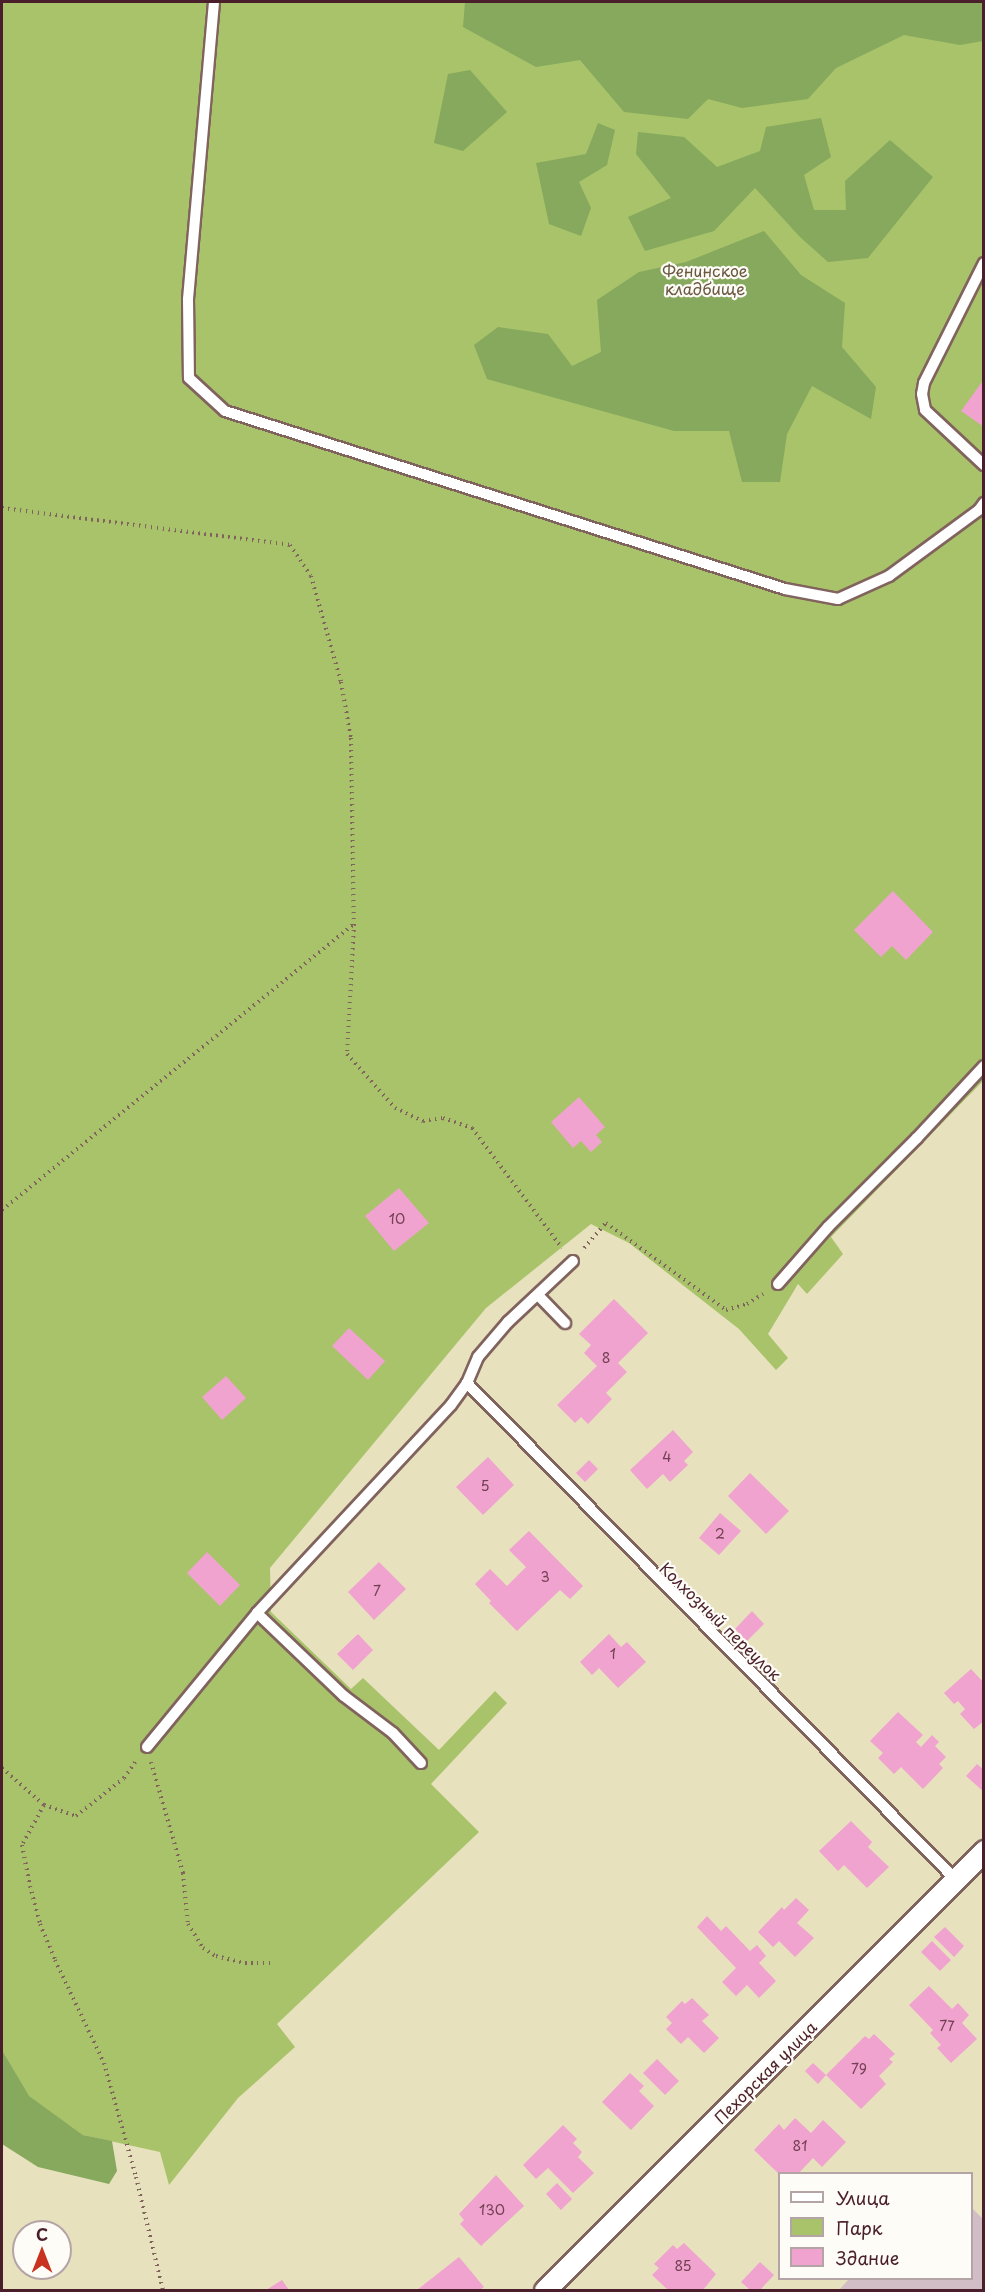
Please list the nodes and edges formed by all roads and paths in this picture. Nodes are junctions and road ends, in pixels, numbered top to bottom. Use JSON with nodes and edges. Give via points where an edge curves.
{"nodes":[{"id":1,"x":214,"y":2,"type":"edge"},
{"id":2,"x":984,"y":263,"type":"edge"},
{"id":3,"x":984,"y":465,"type":"edge"},
{"id":4,"x":984,"y":502,"type":"edge"},
{"id":5,"x":2,"y":508,"type":"edge"},
{"id":6,"x":354,"y":924,"type":"junction"},
{"id":7,"x":984,"y":1066,"type":"edge"},
{"id":8,"x":2,"y":1210,"type":"edge"},
{"id":9,"x":573,"y":1261,"type":"junction"},
{"id":10,"x":778,"y":1284,"type":"joint"},
{"id":11,"x":538,"y":1295,"type":"junction"},
{"id":12,"x":565,"y":1323,"type":"dead end"},
{"id":13,"x":467,"y":1383,"type":"junction"},
{"id":14,"x":257,"y":1613,"type":"junction"},
{"id":15,"x":147,"y":1747,"type":"junction"},
{"id":16,"x":421,"y":1762,"type":"dead end"},
{"id":17,"x":2,"y":1768,"type":"edge"},
{"id":18,"x":44,"y":1805,"type":"junction"},
{"id":19,"x":984,"y":1851,"type":"edge"},
{"id":20,"x":955,"y":1879,"type":"junction"},
{"id":21,"x":274,"y":1963,"type":"dead end"},
{"id":22,"x":163,"y":2290,"type":"edge"},
{"id":23,"x":545,"y":2290,"type":"edge"}],
"edges":[{"from":1,"to":4,"type":"lane","via":[[188,299],[189,378],[225,411],[785,589],[838,599],[889,576],[980,510]]},
{"from":2,"to":3,"type":"lane","via":[[922,394],[926,410]]},
{"from":5,"to":6,"type":"path","via":[[290,545],[311,576],[347,709],[351,738]]},
{"from":6,"to":8,"type":"path"},
{"from":6,"to":9,"type":"path","via":[[347,1054],[395,1108],[423,1121],[442,1118],[472,1128]]},
{"from":7,"to":10,"type":"lane"},
{"from":9,"to":10,"type":"path","via":[[606,1222],[726,1310],[747,1304]]},
{"from":9,"to":11,"type":"lane"},
{"from":11,"to":12,"type":"lane"},
{"from":11,"to":13,"type":"lane","via":[[478,1357]]},
{"from":13,"to":14,"type":"lane","via":[[451,1405]]},
{"from":13,"to":20,"type":"lane","name":"Колхозный переулок"},
{"from":14,"to":15,"type":"lane"},
{"from":14,"to":16,"type":"lane"},
{"from":15,"to":18,"type":"path","via":[[124,1778],[76,1816]]},
{"from":15,"to":21,"type":"path","via":[[183,1873],[188,1924],[202,1948],[245,1964]]},
{"from":17,"to":18,"type":"path"},
{"from":18,"to":22,"type":"path","via":[[22,1845],[30,1886],[54,1960],[104,2063]]},
{"from":19,"to":20,"type":"street","name":"Пехорская улица"},
{"from":20,"to":23,"type":"street","name":"Пехорская улица"}]}
